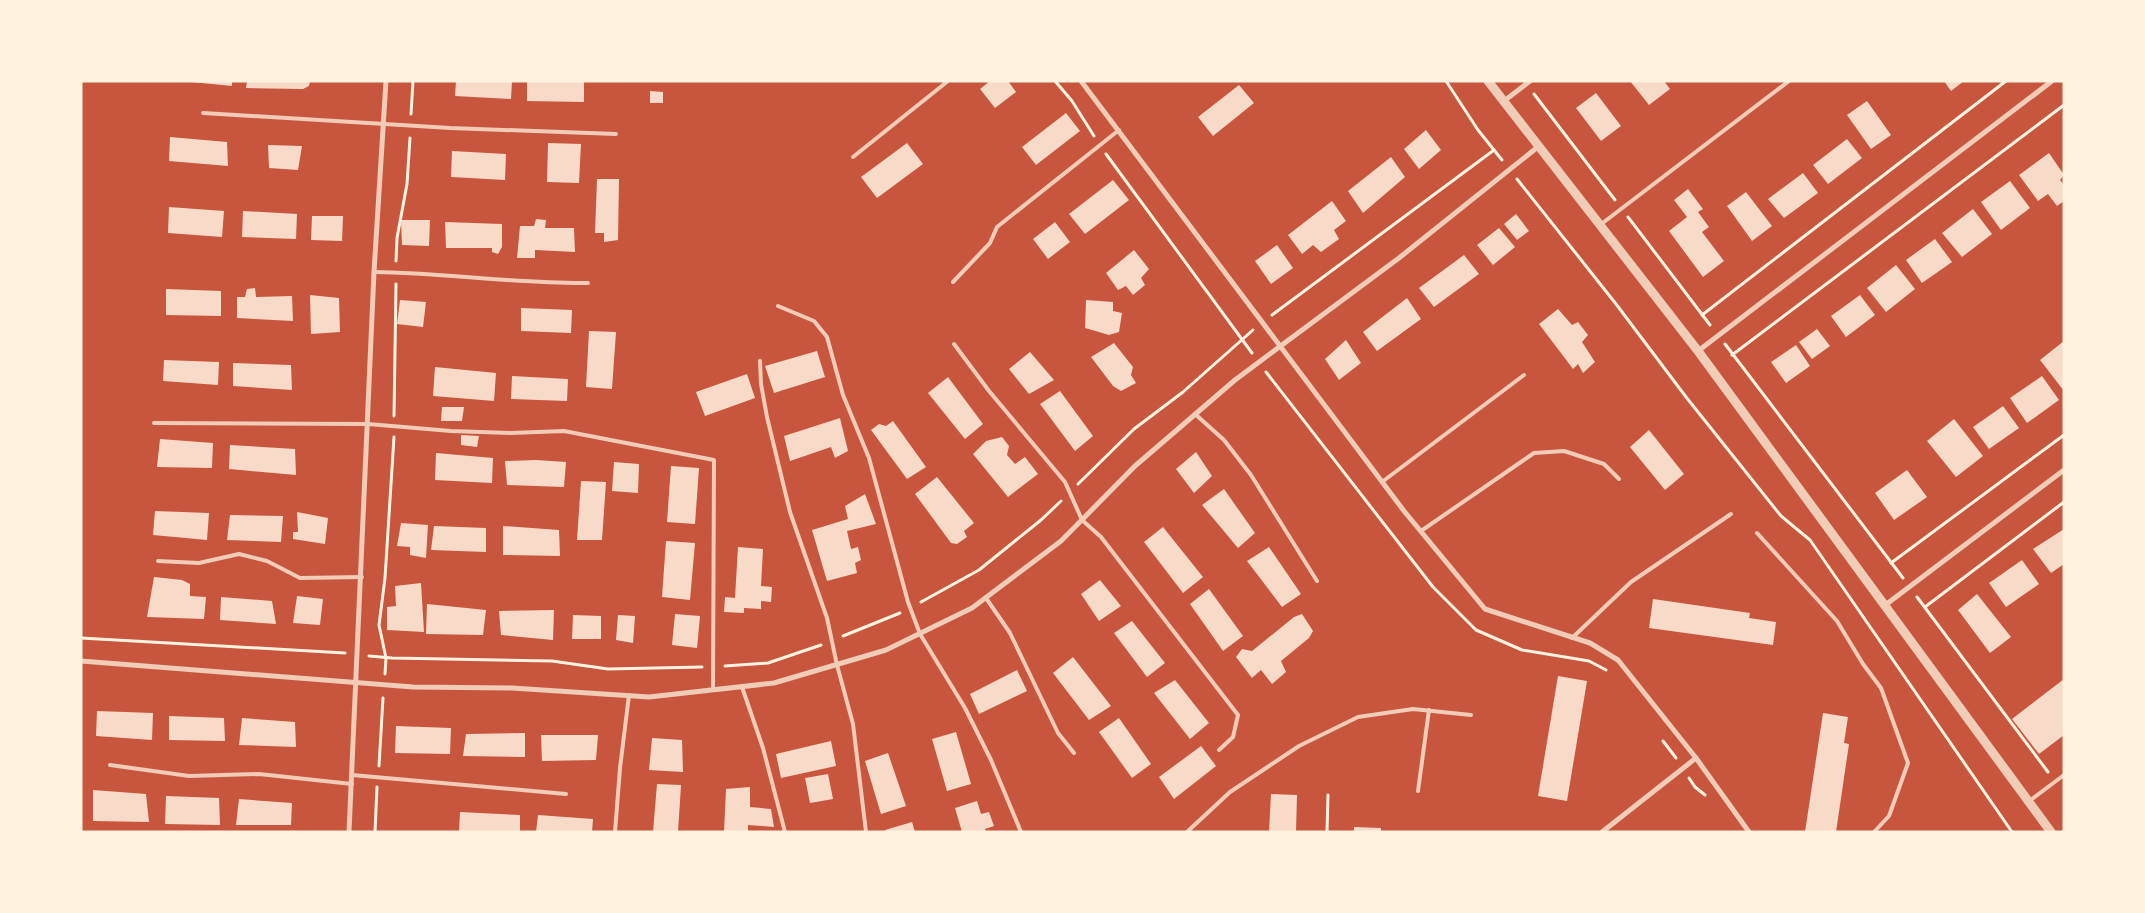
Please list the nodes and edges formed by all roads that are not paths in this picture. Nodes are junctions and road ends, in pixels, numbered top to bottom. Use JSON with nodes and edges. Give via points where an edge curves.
{"nodes":[{"id":1,"x":386,"y":81,"type":"edge"},
{"id":2,"x":948,"y":81,"type":"edge"},
{"id":3,"x":1081,"y":81,"type":"edge"},
{"id":4,"x":1488,"y":81,"type":"edge"},
{"id":5,"x":1788,"y":81,"type":"edge"},
{"id":6,"x":2052,"y":81,"type":"edge"},
{"id":7,"x":1528,"y":83,"type":"edge"},
{"id":8,"x":1504,"y":101,"type":"junction"},
{"id":9,"x":203,"y":113,"type":"dead end"},
{"id":10,"x":384,"y":123,"type":"junction"},
{"id":11,"x":1119,"y":130,"type":"junction"},
{"id":12,"x":616,"y":134,"type":"dead end"},
{"id":13,"x":1539,"y":146,"type":"junction"},
{"id":14,"x":852,"y":157,"type":"dead end"},
{"id":15,"x":1600,"y":225,"type":"junction"},
{"id":16,"x":374,"y":272,"type":"junction"},
{"id":17,"x":953,"y":282,"type":"dead end"},
{"id":18,"x":588,"y":283,"type":"dead end"},
{"id":19,"x":778,"y":306,"type":"dead end"},
{"id":20,"x":954,"y":344,"type":"dead end"},
{"id":21,"x":1280,"y":346,"type":"junction"},
{"id":22,"x":1698,"y":351,"type":"junction"},
{"id":23,"x":760,"y":361,"type":"dead end"},
{"id":24,"x":1524,"y":375,"type":"dead end"},
{"id":25,"x":1195,"y":414,"type":"junction"},
{"id":26,"x":154,"y":423,"type":"dead end"},
{"id":27,"x":368,"y":424,"type":"junction"},
{"id":28,"x":2064,"y":470,"type":"edge"},
{"id":29,"x":1619,"y":479,"type":"dead end"},
{"id":30,"x":1382,"y":482,"type":"junction"},
{"id":31,"x":1731,"y":514,"type":"dead end"},
{"id":32,"x":1082,"y":520,"type":"junction"},
{"id":33,"x":1421,"y":532,"type":"junction"},
{"id":34,"x":1758,"y":533,"type":"dead end"},
{"id":35,"x":158,"y":560,"type":"dead end"},
{"id":36,"x":362,"y":576,"type":"junction"},
{"id":37,"x":1317,"y":581,"type":"dead end"},
{"id":38,"x":986,"y":598,"type":"junction"},
{"id":39,"x":1884,"y":606,"type":"junction"},
{"id":40,"x":920,"y":634,"type":"junction"},
{"id":41,"x":1572,"y":638,"type":"junction"},
{"id":42,"x":81,"y":661,"type":"edge"},
{"id":43,"x":836,"y":665,"type":"junction"},
{"id":44,"x":357,"y":682,"type":"junction"},
{"id":45,"x":742,"y":687,"type":"junction"},
{"id":46,"x":713,"y":690,"type":"junction"},
{"id":47,"x":628,"y":695,"type":"junction"},
{"id":48,"x":1429,"y":710,"type":"junction"},
{"id":49,"x":1471,"y":715,"type":"dead end"},
{"id":50,"x":1219,"y":750,"type":"dead end"},
{"id":51,"x":1074,"y":753,"type":"dead end"},
{"id":52,"x":1696,"y":758,"type":"junction"},
{"id":53,"x":110,"y":765,"type":"dead end"},
{"id":54,"x":352,"y":775,"type":"junction"},
{"id":55,"x":2064,"y":775,"type":"edge"},
{"id":56,"x":352,"y":784,"type":"junction"},
{"id":57,"x":1418,"y":791,"type":"dead end"},
{"id":58,"x":566,"y":794,"type":"dead end"},
{"id":59,"x":2028,"y":802,"type":"junction"},
{"id":60,"x":349,"y":832,"type":"edge"},
{"id":61,"x":615,"y":832,"type":"edge"},
{"id":62,"x":786,"y":832,"type":"edge"},
{"id":63,"x":866,"y":832,"type":"edge"},
{"id":64,"x":1021,"y":832,"type":"edge"},
{"id":65,"x":1186,"y":832,"type":"edge"},
{"id":66,"x":1602,"y":832,"type":"edge"},
{"id":67,"x":1749,"y":832,"type":"edge"},
{"id":68,"x":1874,"y":832,"type":"edge"},
{"id":69,"x":2050,"y":832,"type":"edge"}],
"edges":[{"from":1,"to":10,"type":"street"},
{"from":2,"to":14,"type":"lane"},
{"from":3,"to":11,"type":"street"},
{"from":4,"to":8,"type":"street"},
{"from":5,"to":15,"type":"lane"},
{"from":6,"to":22,"type":"street"},
{"from":7,"to":8,"type":"street"},
{"from":8,"to":13,"type":"street"},
{"from":9,"to":10,"type":"lane"},
{"from":10,"to":12,"type":"lane"},
{"from":10,"to":16,"type":"street"},
{"from":11,"to":17,"type":"lane","via":[[997,227],[990,243]]},
{"from":11,"to":21,"type":"street"},
{"from":13,"to":15,"type":"street"},
{"from":13,"to":21,"type":"street","via":[[1399,258]]},
{"from":15,"to":22,"type":"street"},
{"from":16,"to":18,"type":"lane"},
{"from":16,"to":27,"type":"street"},
{"from":19,"to":40,"type":"lane","via":[[814,321],[827,337],[843,395],[869,458]]},
{"from":20,"to":32,"type":"lane","via":[[1065,482]]},
{"from":21,"to":25,"type":"street"},
{"from":21,"to":30,"type":"street"},
{"from":22,"to":39,"type":"street"},
{"from":23,"to":43,"type":"lane","via":[[767,417],[790,512],[827,618]]},
{"from":24,"to":30,"type":"lane"},
{"from":25,"to":32,"type":"street","via":[[1135,466]]},
{"from":25,"to":37,"type":"lane","via":[[1224,440],[1251,475]]},
{"from":26,"to":27,"type":"lane"},
{"from":27,"to":36,"type":"street"},
{"from":27,"to":46,"type":"lane","via":[[511,433],[564,431],[714,460]]},
{"from":28,"to":39,"type":"street"},
{"from":29,"to":33,"type":"lane","via":[[1604,464],[1564,451],[1534,453]]},
{"from":30,"to":33,"type":"street"},
{"from":31,"to":41,"type":"lane","via":[[1630,582]]},
{"from":32,"to":38,"type":"street","via":[[1061,541]]},
{"from":32,"to":50,"type":"lane","via":[[1101,536],[1238,715],[1233,737]]},
{"from":33,"to":41,"type":"street","via":[[1485,609]]},
{"from":34,"to":68,"type":"lane","via":[[1837,621],[1881,688],[1908,763],[1889,816]]},
{"from":35,"to":36,"type":"lane","via":[[199,563],[240,554],[267,561],[300,578]]},
{"from":36,"to":44,"type":"street"},
{"from":38,"to":40,"type":"street"},
{"from":38,"to":51,"type":"lane","via":[[1010,633],[1058,733]]},
{"from":39,"to":59,"type":"street"},
{"from":40,"to":43,"type":"street","via":[[886,650]]},
{"from":40,"to":64,"type":"lane","via":[[965,708]]},
{"from":41,"to":52,"type":"street","via":[[1590,643],[1618,660]]},
{"from":42,"to":44,"type":"street"},
{"from":43,"to":45,"type":"street","via":[[774,683]]},
{"from":43,"to":63,"type":"lane","via":[[853,724]]},
{"from":44,"to":47,"type":"street"},
{"from":44,"to":54,"type":"street"},
{"from":45,"to":46,"type":"street"},
{"from":45,"to":62,"type":"lane"},
{"from":46,"to":47,"type":"street"},
{"from":47,"to":61,"type":"lane"},
{"from":48,"to":49,"type":"lane"},
{"from":48,"to":57,"type":"lane"},
{"from":48,"to":65,"type":"lane","via":[[1413,709],[1358,717],[1299,746],[1230,792]]},
{"from":52,"to":66,"type":"street"},
{"from":52,"to":67,"type":"street"},
{"from":53,"to":56,"type":"lane","via":[[189,776],[259,774]]},
{"from":54,"to":56,"type":"street"},
{"from":54,"to":58,"type":"lane"},
{"from":55,"to":59,"type":"lane"},
{"from":56,"to":60,"type":"street"},
{"from":59,"to":69,"type":"street"}]}
